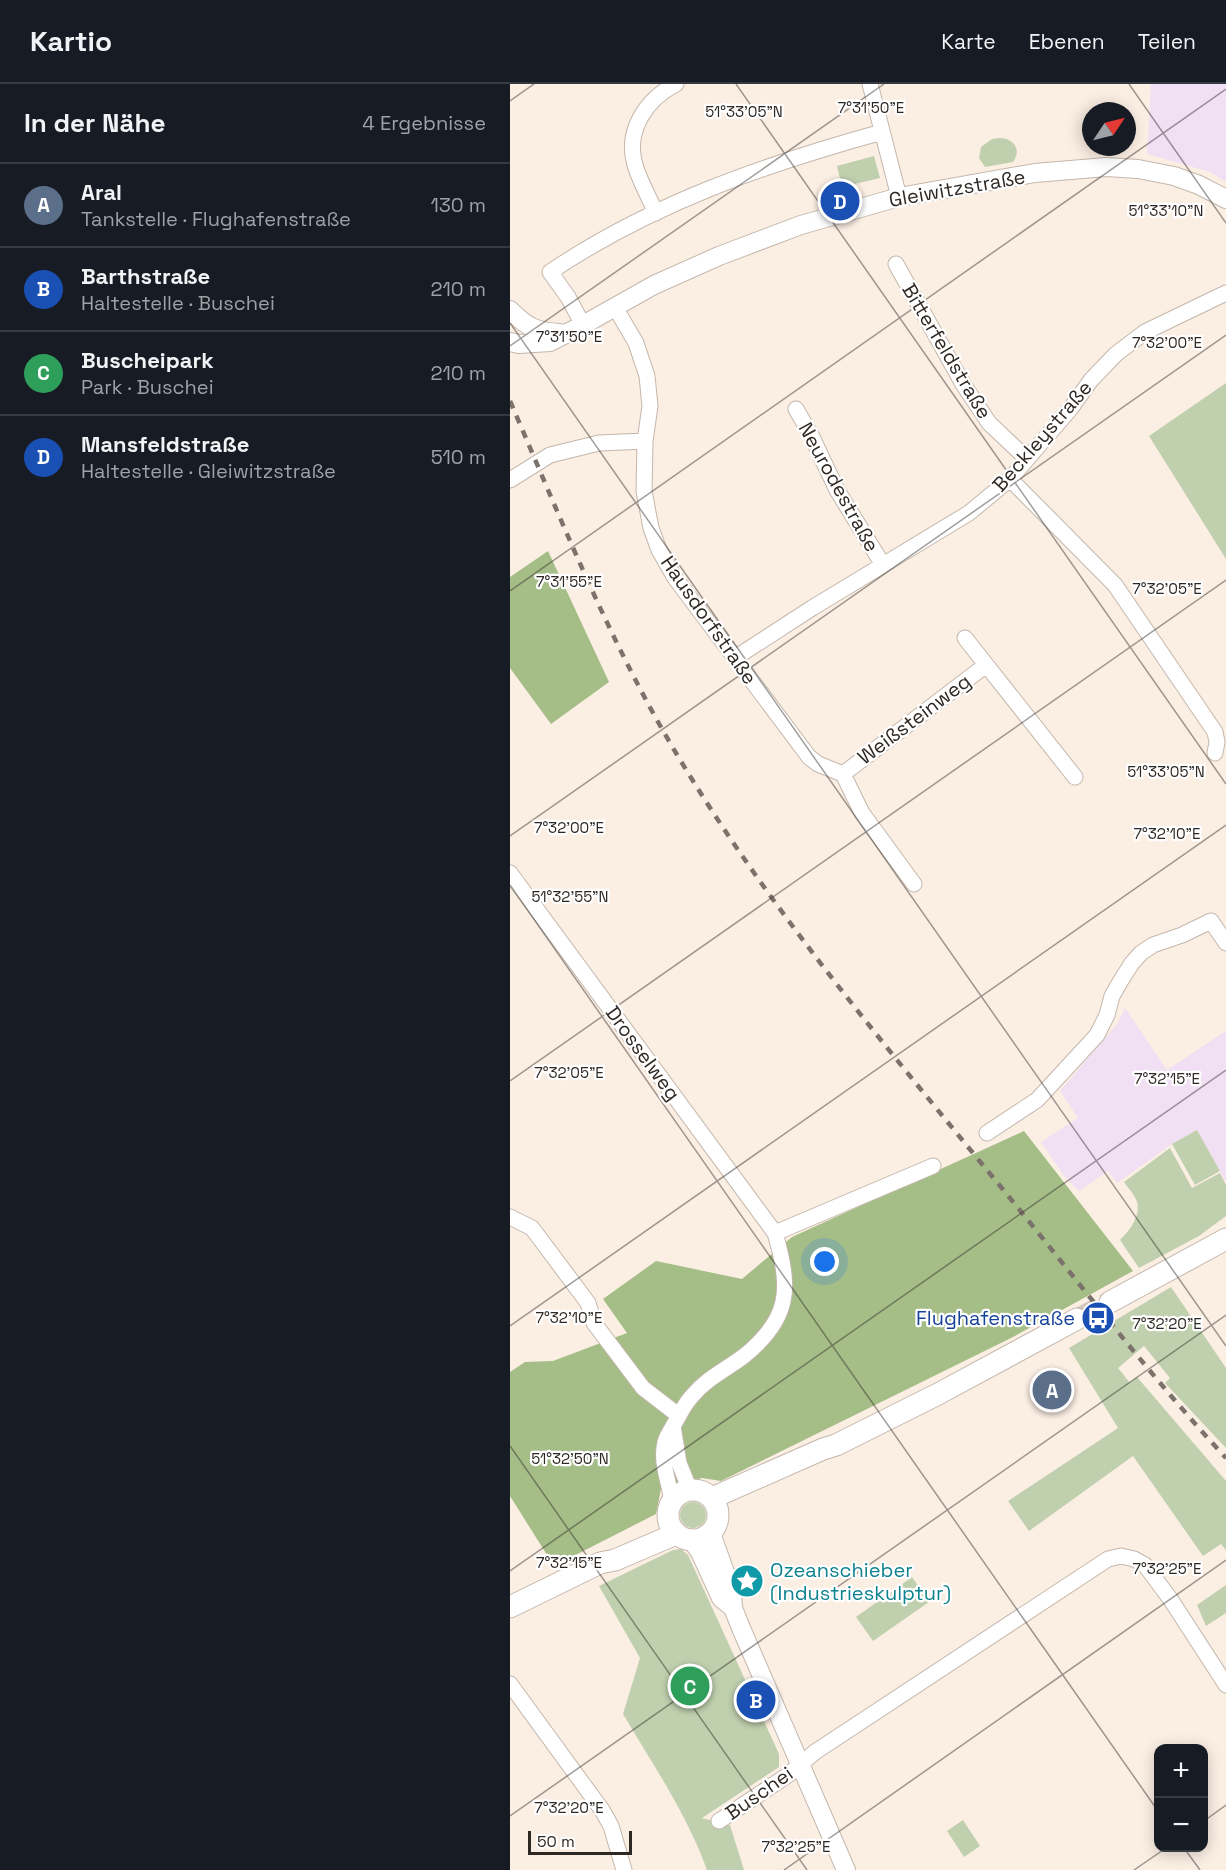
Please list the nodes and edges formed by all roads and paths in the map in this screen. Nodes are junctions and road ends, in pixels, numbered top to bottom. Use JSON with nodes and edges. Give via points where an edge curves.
{"nodes":[{"id":1,"x":676,"y":84,"type":"edge"},
{"id":2,"x":870,"y":84,"type":"edge"},
{"id":3,"x":882,"y":132,"type":"junction"},
{"id":4,"x":898,"y":196,"type":"junction"},
{"id":5,"x":1226,"y":199,"type":"edge"},
{"id":6,"x":656,"y":213,"type":"junction"},
{"id":7,"x":896,"y":264,"type":"dead end"},
{"id":8,"x":1226,"y":293,"type":"edge"},
{"id":9,"x":615,"y":307,"type":"junction"},
{"id":10,"x":510,"y":310,"type":"edge"},
{"id":11,"x":583,"y":325,"type":"junction"},
{"id":12,"x":565,"y":333,"type":"junction"},
{"id":13,"x":510,"y":342,"type":"edge"},
{"id":14,"x":796,"y":409,"type":"dead end"},
{"id":15,"x":645,"y":441,"type":"junction"},
{"id":16,"x":1027,"y":459,"type":"junction"},
{"id":17,"x":1010,"y":479,"type":"junction"},
{"id":18,"x":510,"y":480,"type":"edge"},
{"id":19,"x":883,"y":565,"type":"junction"},
{"id":20,"x":965,"y":638,"type":"dead end"},
{"id":21,"x":735,"y":658,"type":"junction"},
{"id":22,"x":986,"y":665,"type":"junction"},
{"id":23,"x":1215,"y":753,"type":"dead end"},
{"id":24,"x":843,"y":774,"type":"junction"},
{"id":25,"x":1075,"y":777,"type":"dead end"},
{"id":26,"x":510,"y":873,"type":"edge"},
{"id":27,"x":914,"y":884,"type":"dead end"},
{"id":28,"x":1226,"y":943,"type":"edge"},
{"id":29,"x":987,"y":1132,"type":"dead end"},
{"id":30,"x":933,"y":1166,"type":"dead end"},
{"id":31,"x":510,"y":1217,"type":"edge"},
{"id":32,"x":775,"y":1233,"type":"junction"},
{"id":33,"x":1226,"y":1239,"type":"edge"},
{"id":34,"x":1110,"y":1302,"type":"tunnel mouth"},
{"id":35,"x":1077,"y":1319,"type":"tunnel mouth"},
{"id":36,"x":676,"y":1420,"type":"junction"},
{"id":37,"x":692,"y":1516,"type":"junction"},
{"id":38,"x":510,"y":1607,"type":"edge"},
{"id":39,"x":510,"y":1684,"type":"edge"},
{"id":40,"x":1226,"y":1685,"type":"edge"},
{"id":41,"x":800,"y":1765,"type":"junction"},
{"id":42,"x":719,"y":1821,"type":"dead end"},
{"id":43,"x":624,"y":1870,"type":"edge"},
{"id":44,"x":846,"y":1870,"type":"edge"}],
"edges":[{"from":1,"to":6,"type":"street","via":[[659,94],[643,112],[632,144],[637,170]]},
{"from":2,"to":3,"type":"street"},
{"from":3,"to":4,"type":"street"},
{"from":3,"to":6,"type":"street","via":[[771,164],[695,193]]},
{"from":4,"to":5,"type":"street","name":"Gleiwitzstraße","via":[[1035,173],[1106,167],[1174,176]]},
{"from":4,"to":9,"type":"street","name":"Gleiwitzstraße","via":[[755,241],[686,270]]},
{"from":6,"to":11,"type":"street","via":[[606,236],[550,272]]},
{"from":7,"to":16,"type":"street","name":"Bitterfeldstraße","via":[[989,423]]},
{"from":8,"to":16,"type":"street","name":"Beckleystraße","via":[[1145,332],[1116,354]]},
{"from":9,"to":11,"type":"street","name":"Gleiwitzstraße"},
{"from":9,"to":15,"type":"street","name":"Hausdorfstraße","via":[[636,343],[647,376],[650,406]]},
{"from":10,"to":12,"type":"street","via":[[529,327]]},
{"from":11,"to":12,"type":"street","name":"Gleiwitzstraße"},
{"from":12,"to":13,"type":"street","name":"Gleiwitzstraße","via":[[550,342]]},
{"from":14,"to":19,"type":"street","name":"Neurodestraße","via":[[837,490]]},
{"from":15,"to":18,"type":"street","via":[[599,443],[550,455]]},
{"from":15,"to":21,"type":"street","name":"Hausdorfstraße","via":[[644,491],[659,550],[675,578]]},
{"from":16,"to":17,"type":"street","name":"Beckleystraße"},
{"from":17,"to":19,"type":"street","name":"Beckleystraße","via":[[969,513]]},
{"from":17,"to":23,"type":"street","via":[[1115,585],[1215,732]]},
{"from":19,"to":21,"type":"street","name":"Beckleystraße"},
{"from":20,"to":22,"type":"street","name":"Weißsteinweg"},
{"from":21,"to":24,"type":"street","name":"Hausdorfstraße","via":[[808,757]]},
{"from":22,"to":24,"type":"street","name":"Weißsteinweg"},
{"from":22,"to":25,"type":"street","name":"Weißsteinweg"},
{"from":24,"to":27,"type":"street","via":[[862,813]]},
{"from":26,"to":32,"type":"street","name":"Drosselweg"},
{"from":28,"to":29,"type":"street","via":[[1211,921],[1141,953],[1112,996],[1097,1035],[1037,1100]]},
{"from":30,"to":32,"type":"street"},
{"from":31,"to":36,"type":"street","via":[[532,1228],[588,1303],[594,1323],[643,1388]]},
{"from":32,"to":36,"type":"street","name":"Drosselweg","via":[[785,1270],[785,1296],[777,1320],[743,1356],[692,1395]]},
{"from":33,"to":34,"type":"main road"},
{"from":35,"to":37,"type":"main road","via":[[938,1394]]},
{"from":36,"to":37,"type":"street","via":[[679,1463]]},
{"from":37,"to":38,"type":"main road","via":[[615,1560],[600,1563]]},
{"from":37,"to":41,"type":"street","name":"Buschei","via":[[700,1552],[721,1598],[733,1608]]},
{"from":39,"to":43,"type":"street","via":[[602,1810]]},
{"from":40,"to":41,"type":"street","via":[[1146,1565],[1114,1557],[1062,1587]]},
{"from":41,"to":42,"type":"street","name":"Buschei"},
{"from":41,"to":44,"type":"street","name":"Buschei"}]}
